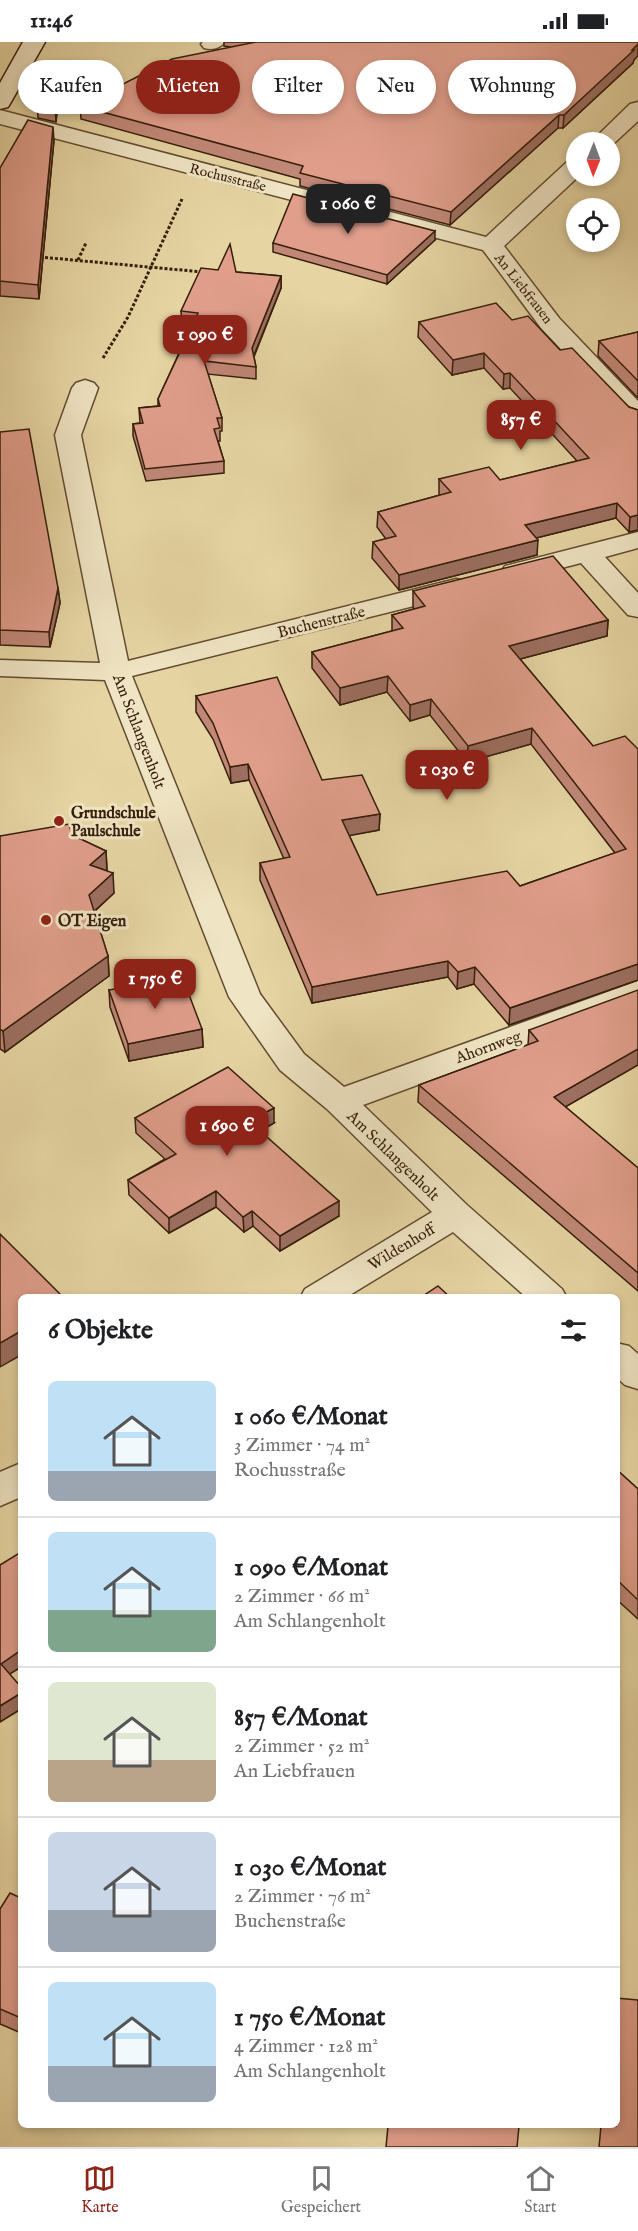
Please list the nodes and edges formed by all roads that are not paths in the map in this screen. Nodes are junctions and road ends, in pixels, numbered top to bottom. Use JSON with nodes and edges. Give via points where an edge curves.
{"nodes":[{"id":1,"x":34,"y":42,"type":"edge"},
{"id":2,"x":7,"y":76,"type":"edge"},
{"id":3,"x":0,"y":102,"type":"edge"},
{"id":4,"x":638,"y":109,"type":"edge"},
{"id":5,"x":0,"y":117,"type":"edge"},
{"id":6,"x":613,"y":132,"type":"edge"},
{"id":7,"x":566,"y":175,"type":"edge"},
{"id":8,"x":491,"y":245,"type":"junction"},
{"id":9,"x":85,"y":388,"type":"road end"},
{"id":10,"x":638,"y":416,"type":"edge"},
{"id":11,"x":638,"y":540,"type":"edge"},
{"id":12,"x":587,"y":554,"type":"junction"},
{"id":13,"x":638,"y":609,"type":"edge"},
{"id":14,"x":0,"y":668,"type":"edge"},
{"id":15,"x":116,"y":672,"type":"junction"},
{"id":16,"x":638,"y":992,"type":"edge"},
{"id":17,"x":339,"y":1101,"type":"junction"},
{"id":18,"x":455,"y":1214,"type":"junction"},
{"id":19,"x":324,"y":1294,"type":"edge"},
{"id":20,"x":545,"y":1294,"type":"edge"},
{"id":21,"x":620,"y":1359,"type":"edge"},
{"id":22,"x":638,"y":1375,"type":"edge"},
{"id":23,"x":18,"y":1480,"type":"edge"},
{"id":24,"x":0,"y":1491,"type":"edge"}],
"edges":[{"from":1,"to":2,"type":"street"},
{"from":2,"to":3,"type":"street"},
{"from":4,"to":6,"type":"street"},
{"from":5,"to":8,"type":"street","name":"Rochusstraße"},
{"from":7,"to":8,"type":"street","name":"An Liebfrauen"},
{"from":8,"to":10,"type":"street","name":"An Liebfrauen","via":[[550,322]]},
{"from":9,"to":15,"type":"street","name":"Am Schlangenholt","via":[[68,435]]},
{"from":11,"to":12,"type":"street","name":"Buchenstraße"},
{"from":12,"to":13,"type":"street"},
{"from":12,"to":15,"type":"street","name":"Buchenstraße"},
{"from":14,"to":15,"type":"street","name":"Buchenstraße"},
{"from":15,"to":17,"type":"street","name":"Am Schlangenholt","via":[[245,997],[292,1062]]},
{"from":16,"to":17,"type":"street","name":"Ahornweg"},
{"from":17,"to":18,"type":"street","name":"Am Schlangenholt"},
{"from":18,"to":19,"type":"street","name":"Wildenhoff"},
{"from":18,"to":20,"type":"street","name":"Am Schlangenholt"},
{"from":21,"to":22,"type":"street"},
{"from":23,"to":24,"type":"street"}]}
